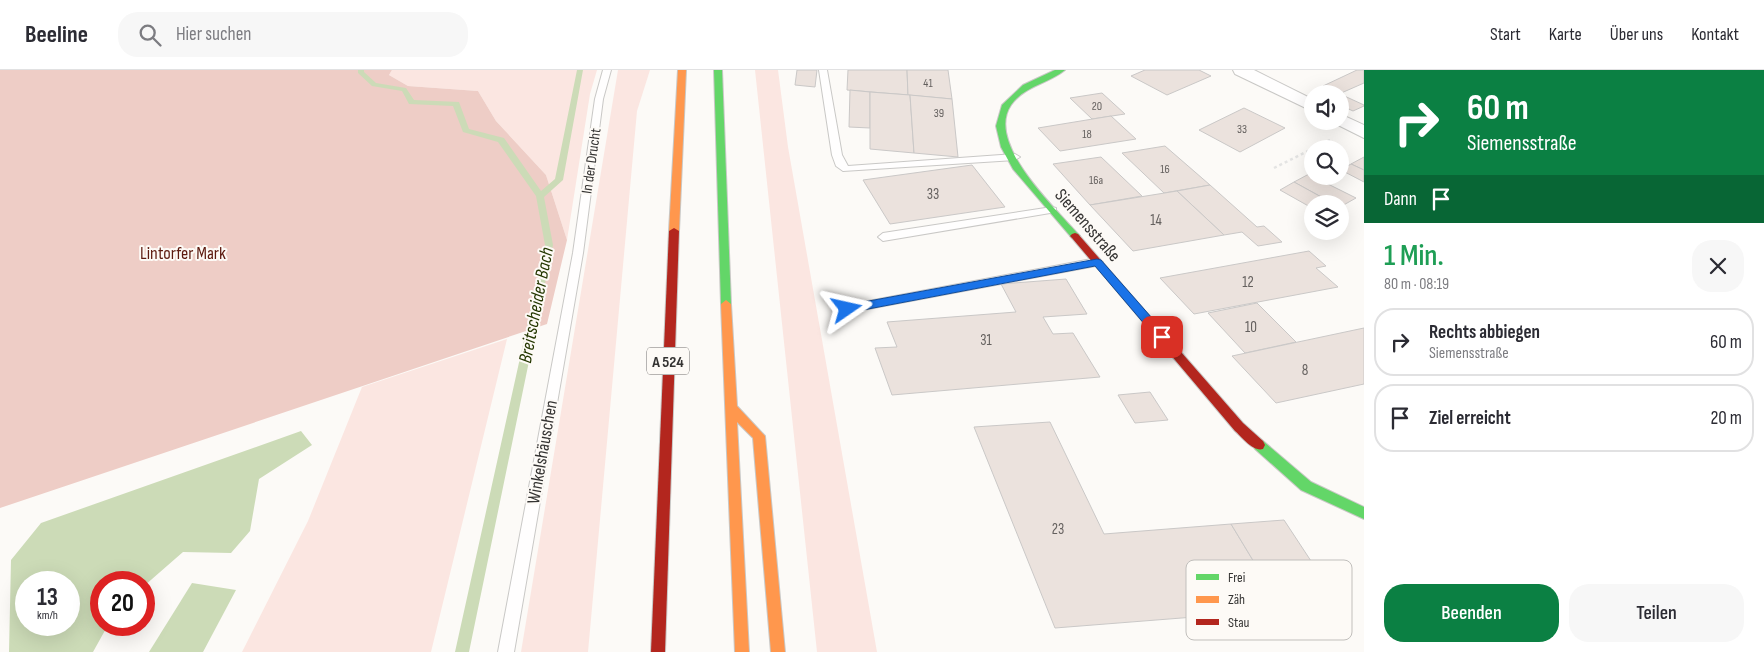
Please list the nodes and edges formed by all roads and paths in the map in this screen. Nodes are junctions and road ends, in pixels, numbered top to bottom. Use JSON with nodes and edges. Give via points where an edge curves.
{"nodes":[{"id":1,"x":607,"y":70,"type":"edge"},
{"id":2,"x":682,"y":70,"type":"edge"},
{"id":3,"x":718,"y":70,"type":"edge"},
{"id":4,"x":823,"y":70,"type":"edge"},
{"id":5,"x":1241,"y":70,"type":"edge"},
{"id":6,"x":1055,"y":71,"type":"edge"},
{"id":7,"x":1304,"y":102,"type":"edge"},
{"id":8,"x":1353,"y":126,"type":"edge"},
{"id":9,"x":1013,"y":158,"type":"junction"},
{"id":10,"x":1274,"y":168,"type":"dead end"},
{"id":11,"x":1052,"y":210,"type":"junction"},
{"id":12,"x":884,"y":237,"type":"dead end"},
{"id":13,"x":578,"y":253,"type":"joint"},
{"id":14,"x":1097,"y":262,"type":"junction"},
{"id":15,"x":847,"y":309,"type":"dead end"},
{"id":16,"x":730,"y":407,"type":"junction"},
{"id":17,"x":1364,"y":513,"type":"edge"},
{"id":18,"x":506,"y":652,"type":"edge"},
{"id":19,"x":658,"y":652,"type":"edge"},
{"id":20,"x":742,"y":652,"type":"edge"},
{"id":21,"x":778,"y":652,"type":"edge"}],
"edges":[{"from":1,"to":13,"type":"lane","name":"In der Drucht","via":[[599,99]]},
{"from":2,"to":19,"type":"main road","number":"A 524"},
{"from":3,"to":16,"type":"main road"},
{"from":4,"to":9,"type":"lane","via":[[837,155],[841,166],[846,169]]},
{"from":5,"to":7,"type":"street"},
{"from":6,"to":9,"type":"main road","name":"Siemensstraße","via":[[1040,76],[1012,94],[1000,115],[1001,140]]},
{"from":8,"to":10,"type":"path"},
{"from":9,"to":11,"type":"main road","name":"Siemensstraße","via":[[1023,176]]},
{"from":11,"to":12,"type":"lane"},
{"from":11,"to":14,"type":"main road","name":"Siemensstraße"},
{"from":13,"to":18,"type":"lane","name":"Winkelshäuschen"},
{"from":14,"to":15,"type":"lane"},
{"from":14,"to":17,"type":"main road","name":"Siemensstraße","via":[[1239,427],[1306,486]]},
{"from":16,"to":20,"type":"main road"},
{"from":16,"to":21,"type":"main road","via":[[759,436]]}]}
